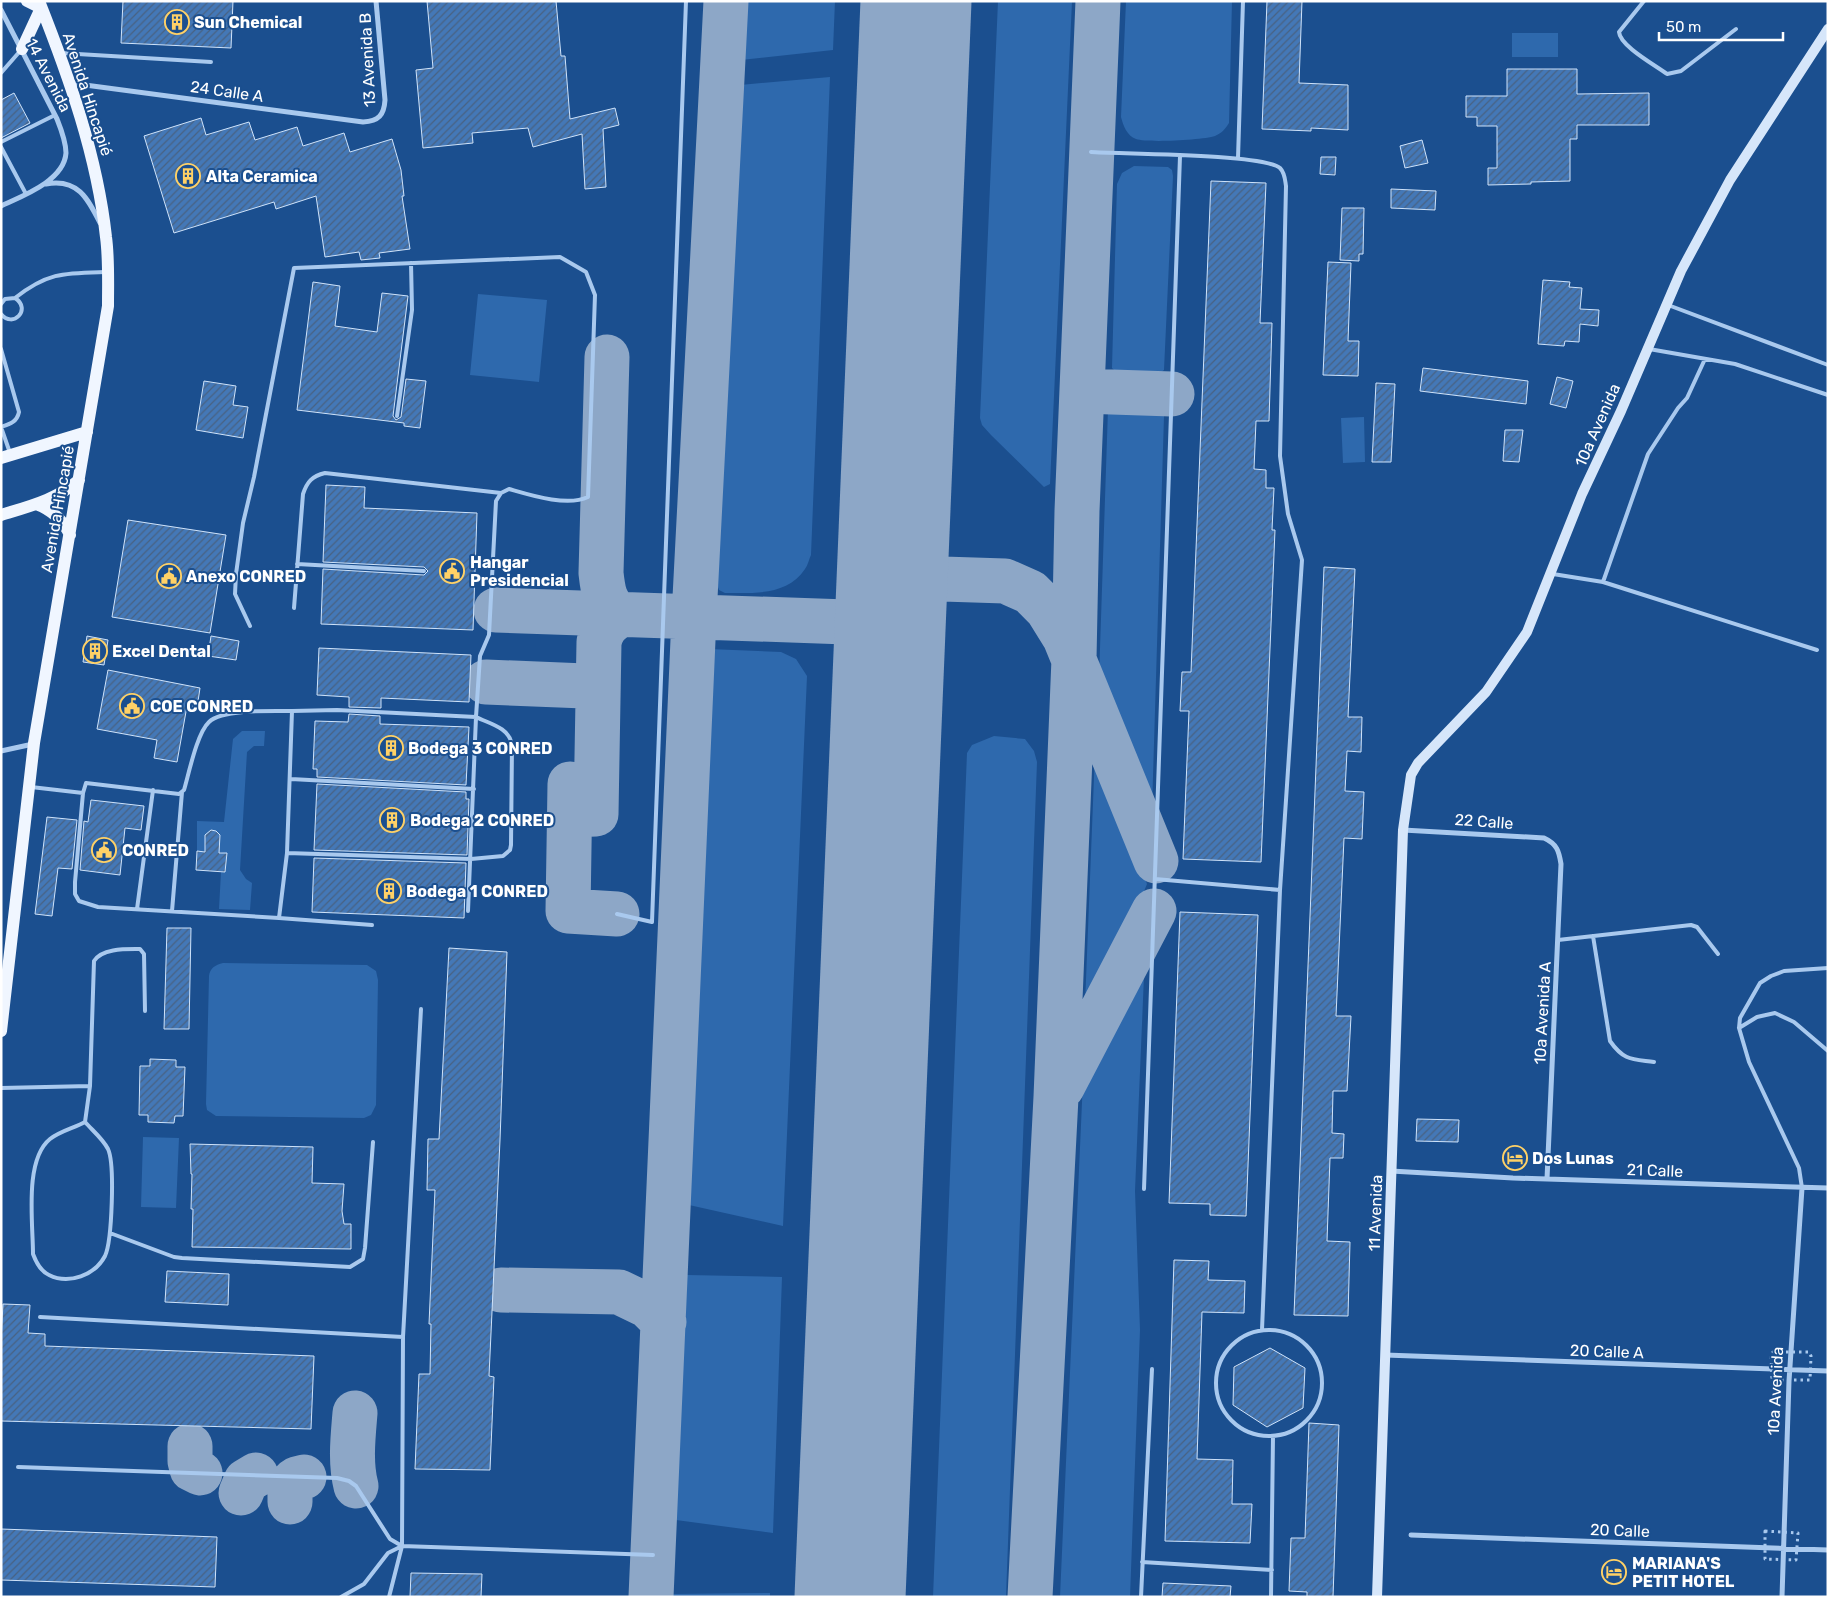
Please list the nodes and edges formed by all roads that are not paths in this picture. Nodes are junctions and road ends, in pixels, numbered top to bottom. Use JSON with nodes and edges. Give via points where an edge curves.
{"nodes":[{"id":1,"x":26,"y":1,"type":"edge"},
{"id":2,"x":376,"y":1,"type":"edge"},
{"id":3,"x":686,"y":1,"type":"edge"},
{"id":4,"x":1243,"y":1,"type":"edge"},
{"id":5,"x":1644,"y":1,"type":"edge"},
{"id":6,"x":40,"y":4,"type":"edge"},
{"id":7,"x":1,"y":10,"type":"edge"},
{"id":8,"x":1736,"y":29,"type":"dead end"},
{"id":9,"x":1828,"y":29,"type":"edge"},
{"id":10,"x":22,"y":49,"type":"junction"},
{"id":11,"x":58,"y":52,"type":"junction"},
{"id":12,"x":211,"y":62,"type":"dead end"},
{"id":13,"x":1,"y":73,"type":"edge"},
{"id":14,"x":69,"y":82,"type":"junction"},
{"id":15,"x":55,"y":115,"type":"junction"},
{"id":16,"x":380,"y":118,"type":"joint"},
{"id":17,"x":1,"y":142,"type":"edge"},
{"id":18,"x":1,"y":147,"type":"edge"},
{"id":19,"x":1091,"y":152,"type":"dead end"},
{"id":20,"x":1180,"y":156,"type":"junction"},
{"id":21,"x":1238,"y":158,"type":"junction"},
{"id":22,"x":46,"y":184,"type":"junction"},
{"id":23,"x":26,"y":194,"type":"junction"},
{"id":24,"x":1,"y":206,"type":"edge"},
{"id":25,"x":106,"y":237,"type":"junction"},
{"id":26,"x":411,"y":264,"type":"junction"},
{"id":27,"x":108,"y":272,"type":"junction"},
{"id":28,"x":15,"y":298,"type":"junction"},
{"id":29,"x":1,"y":304,"type":"edge"},
{"id":30,"x":1666,"y":305,"type":"junction"},
{"id":31,"x":1,"y":314,"type":"edge"},
{"id":32,"x":1,"y":349,"type":"edge"},
{"id":33,"x":1647,"y":349,"type":"junction"},
{"id":34,"x":1705,"y":359,"type":"junction"},
{"id":35,"x":1828,"y":365,"type":"edge"},
{"id":36,"x":1828,"y":395,"type":"edge"},
{"id":37,"x":397,"y":416,"type":"dead end"},
{"id":38,"x":1,"y":427,"type":"edge"},
{"id":39,"x":87,"y":432,"type":"junction"},
{"id":40,"x":6,"y":456,"type":"edge"},
{"id":41,"x":79,"y":480,"type":"junction"},
{"id":42,"x":501,"y":493,"type":"junction"},
{"id":43,"x":36,"y":504,"type":"junction"},
{"id":44,"x":1,"y":515,"type":"edge"},
{"id":45,"x":70,"y":536,"type":"junction"},
{"id":46,"x":297,"y":564,"type":"junction"},
{"id":47,"x":424,"y":571,"type":"dead end"},
{"id":48,"x":1550,"y":573,"type":"junction"},
{"id":49,"x":1603,"y":582,"type":"junction"},
{"id":50,"x":294,"y":608,"type":"dead end"},
{"id":51,"x":250,"y":626,"type":"dead end"},
{"id":52,"x":1818,"y":650,"type":"dead end"},
{"id":53,"x":292,"y":711,"type":"junction"},
{"id":54,"x":476,"y":717,"type":"junction"},
{"id":55,"x":34,"y":744,"type":"junction"},
{"id":56,"x":1,"y":751,"type":"edge"},
{"id":57,"x":290,"y":779,"type":"junction"},
{"id":58,"x":29,"y":787,"type":"junction"},
{"id":59,"x":474,"y":789,"type":"junction"},
{"id":60,"x":153,"y":790,"type":"junction"},
{"id":61,"x":182,"y":792,"type":"junction"},
{"id":62,"x":83,"y":793,"type":"junction"},
{"id":63,"x":1403,"y":830,"type":"junction"},
{"id":64,"x":1558,"y":849,"type":"joint"},
{"id":65,"x":287,"y":853,"type":"junction"},
{"id":66,"x":471,"y":858,"type":"junction"},
{"id":67,"x":1155,"y":879,"type":"junction"},
{"id":68,"x":1280,"y":890,"type":"junction"},
{"id":69,"x":137,"y":909,"type":"junction"},
{"id":70,"x":172,"y":911,"type":"junction"},
{"id":71,"x":468,"y":912,"type":"dead end"},
{"id":72,"x":617,"y":914,"type":"dead end"},
{"id":73,"x":279,"y":918,"type":"junction"},
{"id":74,"x":372,"y":925,"type":"dead end"},
{"id":75,"x":1593,"y":936,"type":"junction"},
{"id":76,"x":1558,"y":940,"type":"junction"},
{"id":77,"x":1718,"y":954,"type":"dead end"},
{"id":78,"x":1828,"y":968,"type":"edge"},
{"id":79,"x":421,"y":1009,"type":"dead end"},
{"id":80,"x":145,"y":1011,"type":"dead end"},
{"id":81,"x":1739,"y":1028,"type":"junction"},
{"id":82,"x":1,"y":1030,"type":"edge"},
{"id":83,"x":1828,"y":1051,"type":"edge"},
{"id":84,"x":1654,"y":1062,"type":"dead end"},
{"id":85,"x":90,"y":1086,"type":"junction"},
{"id":86,"x":1,"y":1088,"type":"edge"},
{"id":87,"x":85,"y":1122,"type":"junction"},
{"id":88,"x":373,"y":1142,"type":"dead end"},
{"id":89,"x":1391,"y":1171,"type":"junction"},
{"id":90,"x":1547,"y":1179,"type":"junction"},
{"id":91,"x":1802,"y":1188,"type":"junction"},
{"id":92,"x":1828,"y":1188,"type":"edge"},
{"id":93,"x":1144,"y":1189,"type":"dead end"},
{"id":94,"x":110,"y":1232,"type":"junction"},
{"id":95,"x":40,"y":1317,"type":"dead end"},
{"id":96,"x":1262,"y":1330,"type":"junction"},
{"id":97,"x":402,"y":1337,"type":"junction"},
{"id":98,"x":1385,"y":1355,"type":"junction"},
{"id":99,"x":1152,"y":1369,"type":"dead end"},
{"id":100,"x":1790,"y":1370,"type":"junction"},
{"id":101,"x":1828,"y":1371,"type":"edge"},
{"id":102,"x":1273,"y":1436,"type":"junction"},
{"id":103,"x":18,"y":1467,"type":"dead end"},
{"id":104,"x":1411,"y":1535,"type":"dead end"},
{"id":105,"x":402,"y":1546,"type":"junction"},
{"id":106,"x":1783,"y":1548,"type":"junction"},
{"id":107,"x":1828,"y":1550,"type":"edge"},
{"id":108,"x":653,"y":1555,"type":"dead end"},
{"id":109,"x":1142,"y":1562,"type":"junction"},
{"id":110,"x":1272,"y":1570,"type":"junction"},
{"id":111,"x":341,"y":1597,"type":"edge"},
{"id":112,"x":389,"y":1597,"type":"edge"},
{"id":113,"x":1141,"y":1597,"type":"edge"},
{"id":114,"x":1271,"y":1597,"type":"edge"},
{"id":115,"x":1377,"y":1597,"type":"edge"},
{"id":116,"x":1782,"y":1597,"type":"edge"}],
"edges":[{"from":1,"to":6,"type":"main road"},
{"from":2,"to":16,"type":"street","name":"13 Avenida B","via":[[385,100]]},
{"from":3,"to":72,"type":"lane","via":[[652,922]]},
{"from":4,"to":21,"type":"lane"},
{"from":5,"to":8,"type":"lane","via":[[1619,32],[1620,37],[1622,42],[1667,74],[1681,71]]},
{"from":6,"to":10,"type":"main road"},
{"from":6,"to":11,"type":"main road","name":"Avenida Hincapié"},
{"from":7,"to":10,"type":"street","name":"14 Avenida"},
{"from":9,"to":30,"type":"main road","name":"10a Avenida","via":[[1730,180]]},
{"from":10,"to":13,"type":"lane"},
{"from":10,"to":15,"type":"street","name":"14 Avenida"},
{"from":11,"to":12,"type":"lane"},
{"from":11,"to":14,"type":"main road","name":"Avenida Hincapié"},
{"from":14,"to":16,"type":"street","name":"24 Calle A","via":[[363,122]]},
{"from":14,"to":25,"type":"main road","name":"Avenida Hincapié","via":[[92,155]]},
{"from":15,"to":17,"type":"lane"},
{"from":15,"to":22,"type":"street","name":"14 Avenida","via":[[66,155]]},
{"from":18,"to":23,"type":"lane"},
{"from":19,"to":20,"type":"lane"},
{"from":20,"to":21,"type":"lane"},
{"from":20,"to":67,"type":"lane"},
{"from":21,"to":68,"type":"lane","via":[[1279,167],[1286,186],[1280,456],[1288,514],[1302,560]]},
{"from":22,"to":23,"type":"street"},
{"from":22,"to":25,"type":"street","via":[[55,182],[77,188],[87,198]]},
{"from":23,"to":24,"type":"street"},
{"from":25,"to":27,"type":"main road","name":"Avenida Hincapié"},
{"from":26,"to":37,"type":"lane","via":[[412,310]]},
{"from":26,"to":42,"type":"lane","via":[[560,257],[586,272],[595,295],[588,497],[581,500],[546,498],[509,489]]},
{"from":26,"to":51,"type":"lane","via":[[294,268],[243,523],[236,574],[235,594]]},
{"from":27,"to":28,"type":"lane","via":[[49,277]]},
{"from":27,"to":39,"type":"main road","name":"Avenida Hincapié","via":[[108,306]]},
{"from":28,"to":29,"type":"lane","via":[[5,299]]},
{"from":28,"to":31,"type":"lane","via":[[21,305],[21,314],[12,320]]},
{"from":30,"to":33,"type":"main road","name":"10a Avenida"},
{"from":30,"to":35,"type":"lane"},
{"from":32,"to":38,"type":"lane","via":[[19,412],[12,423]]},
{"from":33,"to":34,"type":"lane"},
{"from":33,"to":48,"type":"main road","name":"10a Avenida"},
{"from":34,"to":36,"type":"lane","via":[[1735,364]]},
{"from":34,"to":49,"type":"lane","via":[[1687,398],[1648,454]]},
{"from":38,"to":40,"type":"lane"},
{"from":39,"to":40,"type":"main road"},
{"from":39,"to":41,"type":"main road","name":"Avenida Hincapié"},
{"from":41,"to":43,"type":"main road"},
{"from":41,"to":45,"type":"main road","name":"Avenida Hincapié"},
{"from":42,"to":46,"type":"lane","via":[[324,472],[316,475],[303,494]]},
{"from":42,"to":54,"type":"lane","via":[[496,501],[488,635],[480,656]]},
{"from":43,"to":44,"type":"main road"},
{"from":43,"to":45,"type":"main road","via":[[56,515]]},
{"from":45,"to":55,"type":"main road","name":"Avenida Hincapié"},
{"from":46,"to":47,"type":"lane"},
{"from":46,"to":50,"type":"lane"},
{"from":48,"to":49,"type":"lane"},
{"from":48,"to":63,"type":"main road","name":"10a Avenida","via":[[1527,632],[1486,692],[1418,763],[1411,775]]},
{"from":49,"to":52,"type":"lane"},
{"from":53,"to":54,"type":"lane"},
{"from":53,"to":57,"type":"lane"},
{"from":53,"to":61,"type":"lane","via":[[220,715],[209,722],[198,742]]},
{"from":54,"to":59,"type":"lane"},
{"from":54,"to":66,"type":"lane","via":[[506,730],[511,737],[511,845],[503,856]]},
{"from":55,"to":56,"type":"street"},
{"from":55,"to":58,"type":"main road","name":"Avenida Hincapié"},
{"from":57,"to":59,"type":"lane"},
{"from":57,"to":65,"type":"lane"},
{"from":58,"to":62,"type":"lane"},
{"from":58,"to":82,"type":"main road","name":"Avenida Hincapié"},
{"from":59,"to":66,"type":"lane"},
{"from":60,"to":61,"type":"lane"},
{"from":60,"to":62,"type":"lane","via":[[88,782]]},
{"from":60,"to":69,"type":"lane"},
{"from":61,"to":70,"type":"lane"},
{"from":62,"to":69,"type":"lane","via":[[75,894],[79,901],[89,905]]},
{"from":63,"to":64,"type":"street","name":"22 Calle","via":[[1544,838]]},
{"from":63,"to":89,"type":"main road","name":"11 Avenida"},
{"from":64,"to":76,"type":"street","name":"10a Avenida A","via":[[1561,864]]},
{"from":65,"to":66,"type":"lane"},
{"from":65,"to":73,"type":"lane"},
{"from":66,"to":71,"type":"lane"},
{"from":67,"to":68,"type":"lane"},
{"from":67,"to":93,"type":"lane"},
{"from":68,"to":96,"type":"lane"},
{"from":69,"to":70,"type":"lane"},
{"from":70,"to":73,"type":"lane"},
{"from":73,"to":74,"type":"lane"},
{"from":75,"to":76,"type":"lane"},
{"from":75,"to":77,"type":"lane","via":[[1691,925],[1697,927]]},
{"from":75,"to":84,"type":"lane","via":[[1610,1041],[1625,1058]]},
{"from":76,"to":90,"type":"street","name":"10a Avenida A"},
{"from":78,"to":81,"type":"lane","via":[[1784,971],[1760,983],[1740,1018]]},
{"from":79,"to":97,"type":"lane"},
{"from":80,"to":85,"type":"lane","via":[[142,951],[122,949],[99,955],[94,961]]},
{"from":81,"to":83,"type":"lane","via":[[1757,1017],[1775,1013],[1794,1022]]},
{"from":81,"to":91,"type":"lane","via":[[1750,1062],[1799,1168]]},
{"from":85,"to":86,"type":"lane"},
{"from":85,"to":87,"type":"lane"},
{"from":87,"to":94,"type":"lane","via":[[108,1148],[111,1165]]},
{"from":87,"to":94,"type":"lane","via":[[52,1137],[41,1148],[32,1180],[33,1254],[49,1275],[67,1279],[80,1277],[96,1268],[105,1255]]},
{"from":88,"to":94,"type":"lane","via":[[363,1259],[350,1267],[174,1257]]},
{"from":89,"to":90,"type":"street","name":"21 Calle"},
{"from":89,"to":98,"type":"main road","name":"11 Avenida"},
{"from":90,"to":91,"type":"street","name":"21 Calle"},
{"from":91,"to":92,"type":"street","name":"21 Calle"},
{"from":91,"to":100,"type":"street","name":"10a Avenida"},
{"from":95,"to":97,"type":"lane"},
{"from":96,"to":102,"type":"lane","via":[[1240,1338],[1227,1350],[1219,1366],[1216,1389],[1224,1410],[1236,1423],[1250,1432]]},
{"from":96,"to":102,"type":"lane","via":[[1288,1332],[1299,1338],[1317,1358],[1322,1370],[1321,1396],[1308,1419],[1286,1433]]},
{"from":97,"to":105,"type":"lane"},
{"from":98,"to":100,"type":"street","name":"20 Calle A"},
{"from":98,"to":115,"type":"main road","name":"11 Avenida"},
{"from":99,"to":109,"type":"lane"},
{"from":100,"to":101,"type":"street","name":"20 Calle A"},
{"from":100,"to":106,"type":"street","name":"10a Avenida"},
{"from":102,"to":110,"type":"lane"},
{"from":103,"to":105,"type":"lane","via":[[337,1478],[356,1486],[390,1539]]},
{"from":104,"to":106,"type":"street","name":"20 Calle"},
{"from":105,"to":108,"type":"lane"},
{"from":105,"to":111,"type":"lane","via":[[388,1553],[364,1584]]},
{"from":105,"to":112,"type":"lane"},
{"from":106,"to":107,"type":"street","name":"20 Calle"},
{"from":106,"to":116,"type":"street","name":"10a Avenida"},
{"from":109,"to":110,"type":"lane"},
{"from":109,"to":113,"type":"lane"},
{"from":110,"to":114,"type":"lane"}]}
